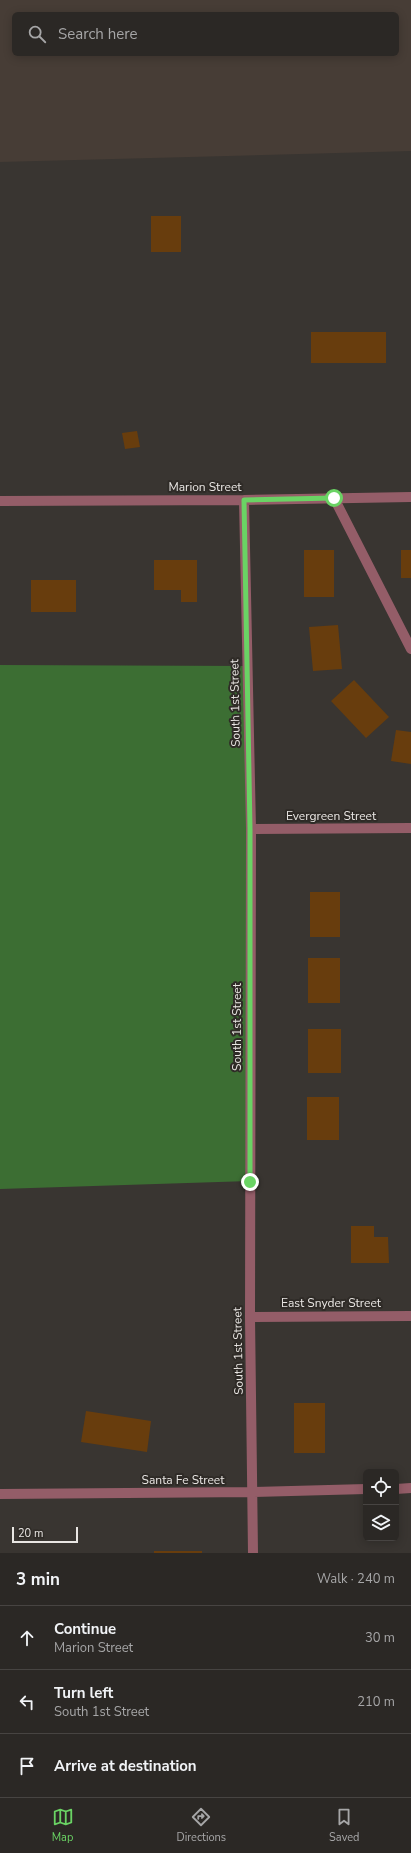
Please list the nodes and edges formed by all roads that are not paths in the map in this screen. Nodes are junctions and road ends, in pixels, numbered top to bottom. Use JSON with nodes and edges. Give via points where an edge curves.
{"nodes":[{"id":1,"x":411,"y":497,"type":"edge"},
{"id":2,"x":334,"y":498,"type":"junction"},
{"id":3,"x":244,"y":500,"type":"junction"},
{"id":4,"x":0,"y":501,"type":"edge"},
{"id":5,"x":411,"y":650,"type":"edge"},
{"id":6,"x":411,"y":828,"type":"edge"},
{"id":7,"x":250,"y":829,"type":"junction"},
{"id":8,"x":411,"y":1316,"type":"edge"},
{"id":9,"x":250,"y":1317,"type":"junction"},
{"id":10,"x":411,"y":1488,"type":"edge"},
{"id":11,"x":363,"y":1489,"type":"edge"},
{"id":12,"x":399,"y":1489,"type":"edge"},
{"id":13,"x":253,"y":1492,"type":"junction"},
{"id":14,"x":0,"y":1494,"type":"edge"},
{"id":15,"x":253,"y":1553,"type":"edge"}],
"edges":[{"from":1,"to":2,"type":"street","name":"Marion Street"},
{"from":2,"to":3,"type":"street","name":"Marion Street"},
{"from":2,"to":5,"type":"street"},
{"from":3,"to":4,"type":"street","name":"Marion Street"},
{"from":3,"to":7,"type":"street","name":"South 1st Street"},
{"from":6,"to":7,"type":"street","name":"Evergreen Street"},
{"from":7,"to":9,"type":"street","name":"South 1st Street"},
{"from":8,"to":9,"type":"street","name":"East Snyder Street"},
{"from":9,"to":13,"type":"street","name":"South 1st Street"},
{"from":10,"to":12,"type":"street"},
{"from":11,"to":13,"type":"street","name":"Santa Fe Street"},
{"from":13,"to":14,"type":"street","name":"Santa Fe Street"},
{"from":13,"to":15,"type":"street","name":"South 1st Street"}]}
